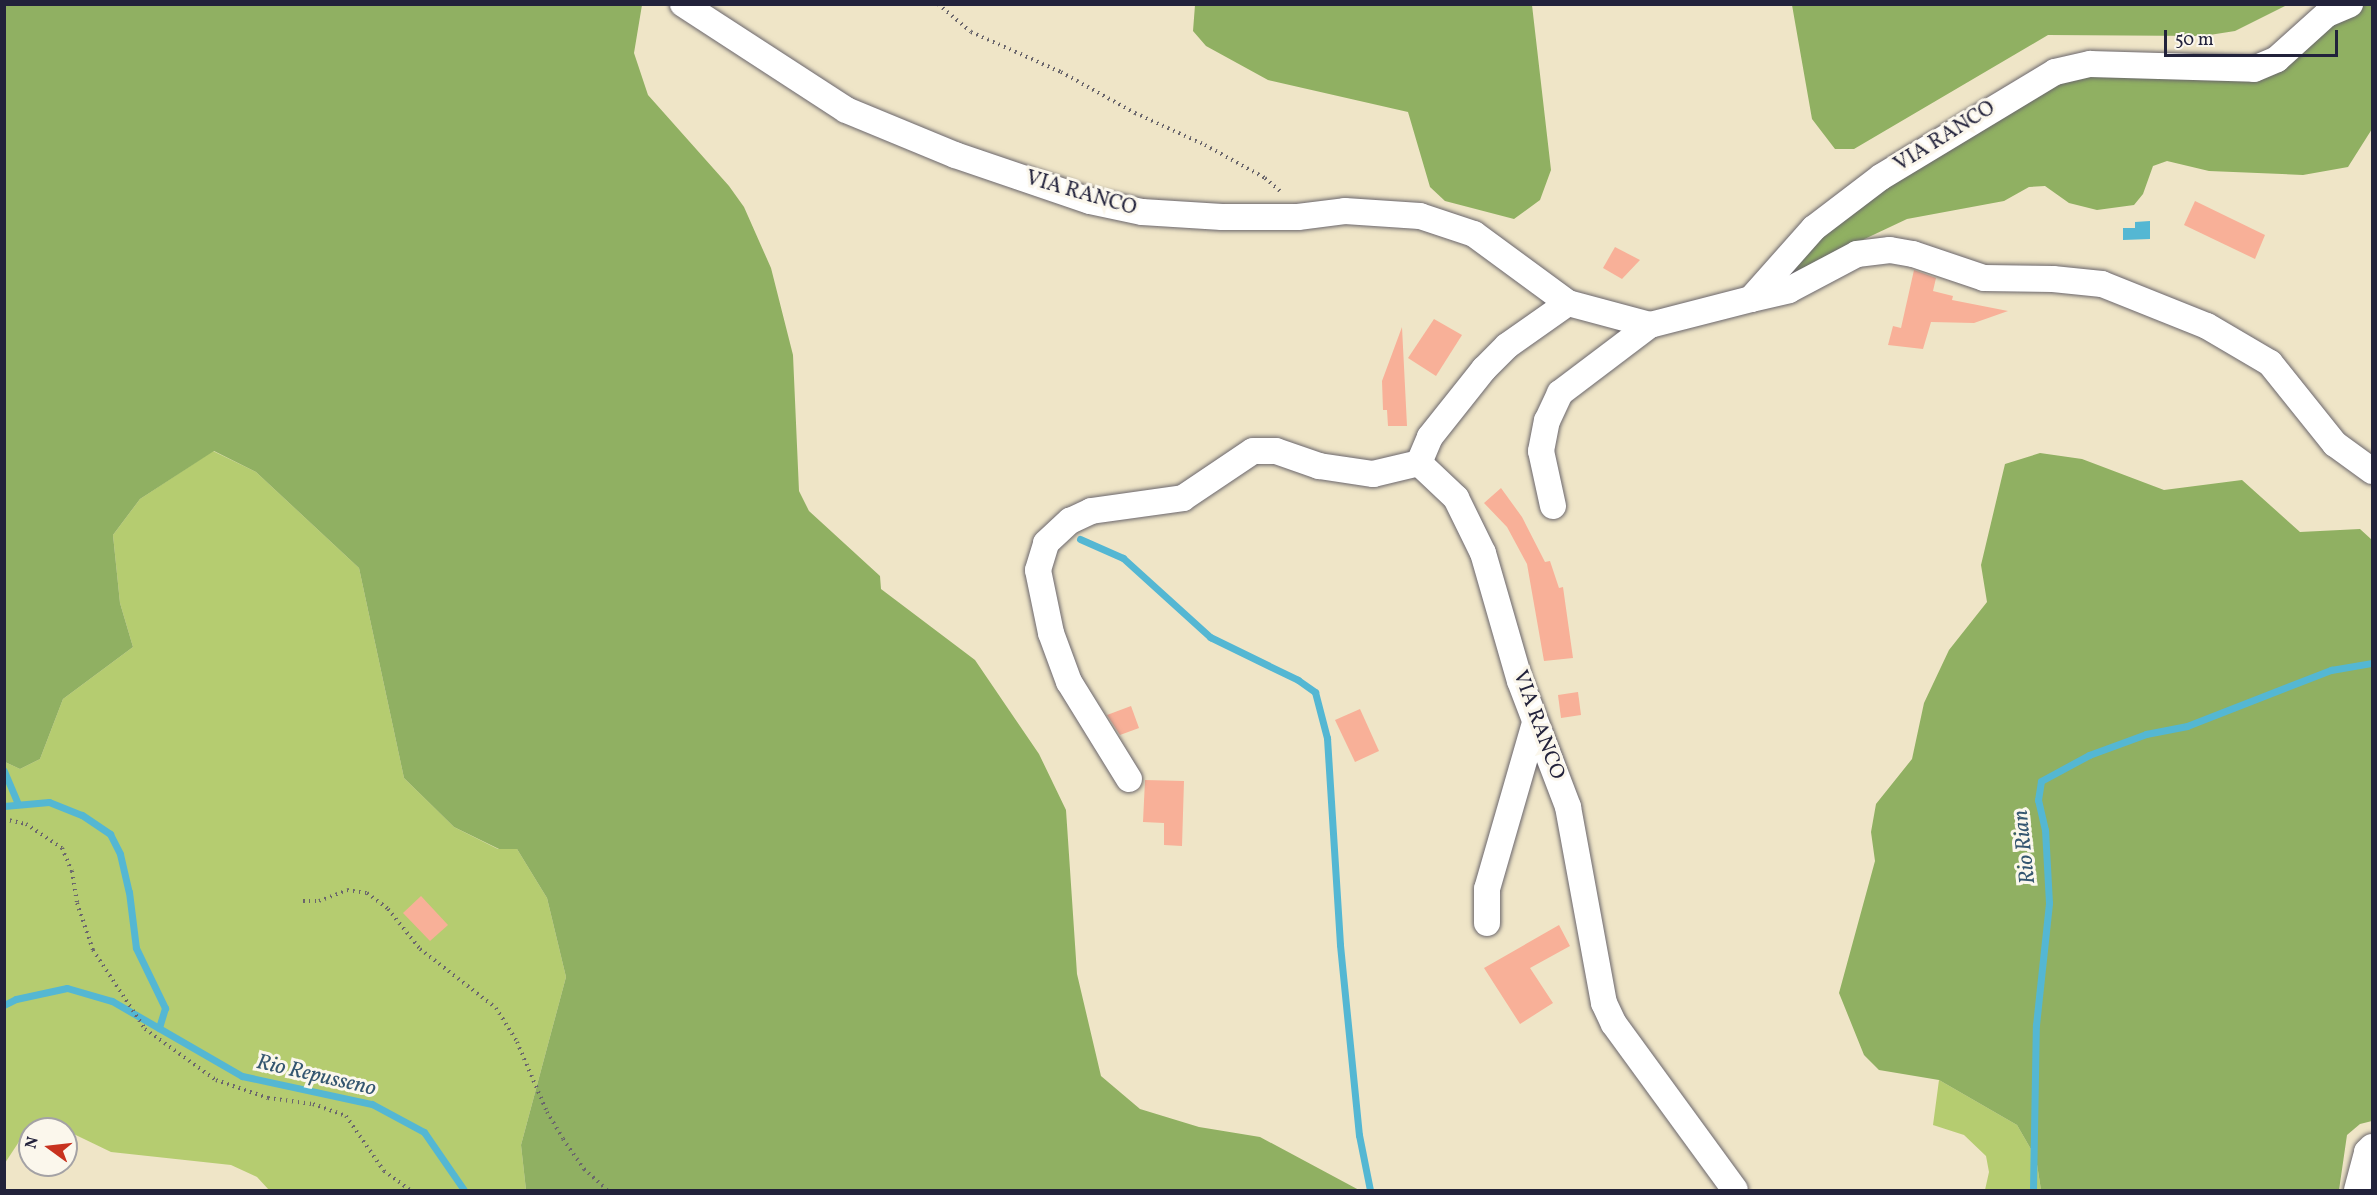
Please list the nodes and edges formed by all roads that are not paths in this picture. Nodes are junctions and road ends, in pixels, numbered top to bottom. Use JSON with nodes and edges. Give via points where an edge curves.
{"nodes":[{"id":1,"x":683,"y":4,"type":"edge"},
{"id":2,"x":2350,"y":4,"type":"edge"},
{"id":3,"x":1751,"y":299,"type":"junction"},
{"id":4,"x":1568,"y":303,"type":"junction"},
{"id":5,"x":1650,"y":325,"type":"junction"},
{"id":6,"x":1419,"y":463,"type":"junction"},
{"id":7,"x":2373,"y":471,"type":"edge"},
{"id":8,"x":1553,"y":506,"type":"dead end"},
{"id":9,"x":1535,"y":723,"type":"junction"},
{"id":10,"x":1129,"y":779,"type":"dead end"},
{"id":11,"x":1487,"y":923,"type":"dead end"},
{"id":12,"x":2373,"y":1147,"type":"edge"},
{"id":13,"x":1735,"y":1191,"type":"edge"},
{"id":14,"x":2357,"y":1191,"type":"edge"}],
"edges":[{"from":1,"to":4,"type":"street","name":"VIA RANCO","via":[[846,110],[956,155],[1090,201],[1142,212],[1298,217],[1345,211],[1420,216],[1474,234]]},
{"from":2,"to":3,"type":"street","name":"VIA RANCO","via":[[2327,14],[2277,59],[2254,69],[2090,64],[2055,72],[1881,177],[1814,228]]},
{"from":3,"to":5,"type":"street","name":"VIA RANCO"},
{"from":3,"to":7,"type":"street","via":[[1789,290],[1857,254],[1890,250],[1914,254],[1984,278],[2102,284],[2207,326],[2270,363],[2335,444]]},
{"from":4,"to":5,"type":"street","name":"VIA RANCO"},
{"from":4,"to":6,"type":"street","via":[[1507,346],[1484,369],[1423,446]]},
{"from":5,"to":8,"type":"street","via":[[1560,393],[1547,421],[1541,451]]},
{"from":6,"to":9,"type":"street","name":"VIA RANCO","via":[[1456,498],[1479,543]]},
{"from":6,"to":10,"type":"street","via":[[1373,474],[1318,466],[1275,451],[1253,451],[1183,498],[1092,511],[1070,521],[1046,543],[1038,570],[1051,633],[1069,682]]},
{"from":9,"to":11,"type":"street","via":[[1487,889]]},
{"from":9,"to":13,"type":"street","name":"VIA RANCO","via":[[1549,750],[1568,807],[1605,1003],[1614,1024]]},
{"from":12,"to":14,"type":"street","via":[[2367,1152]]}]}
